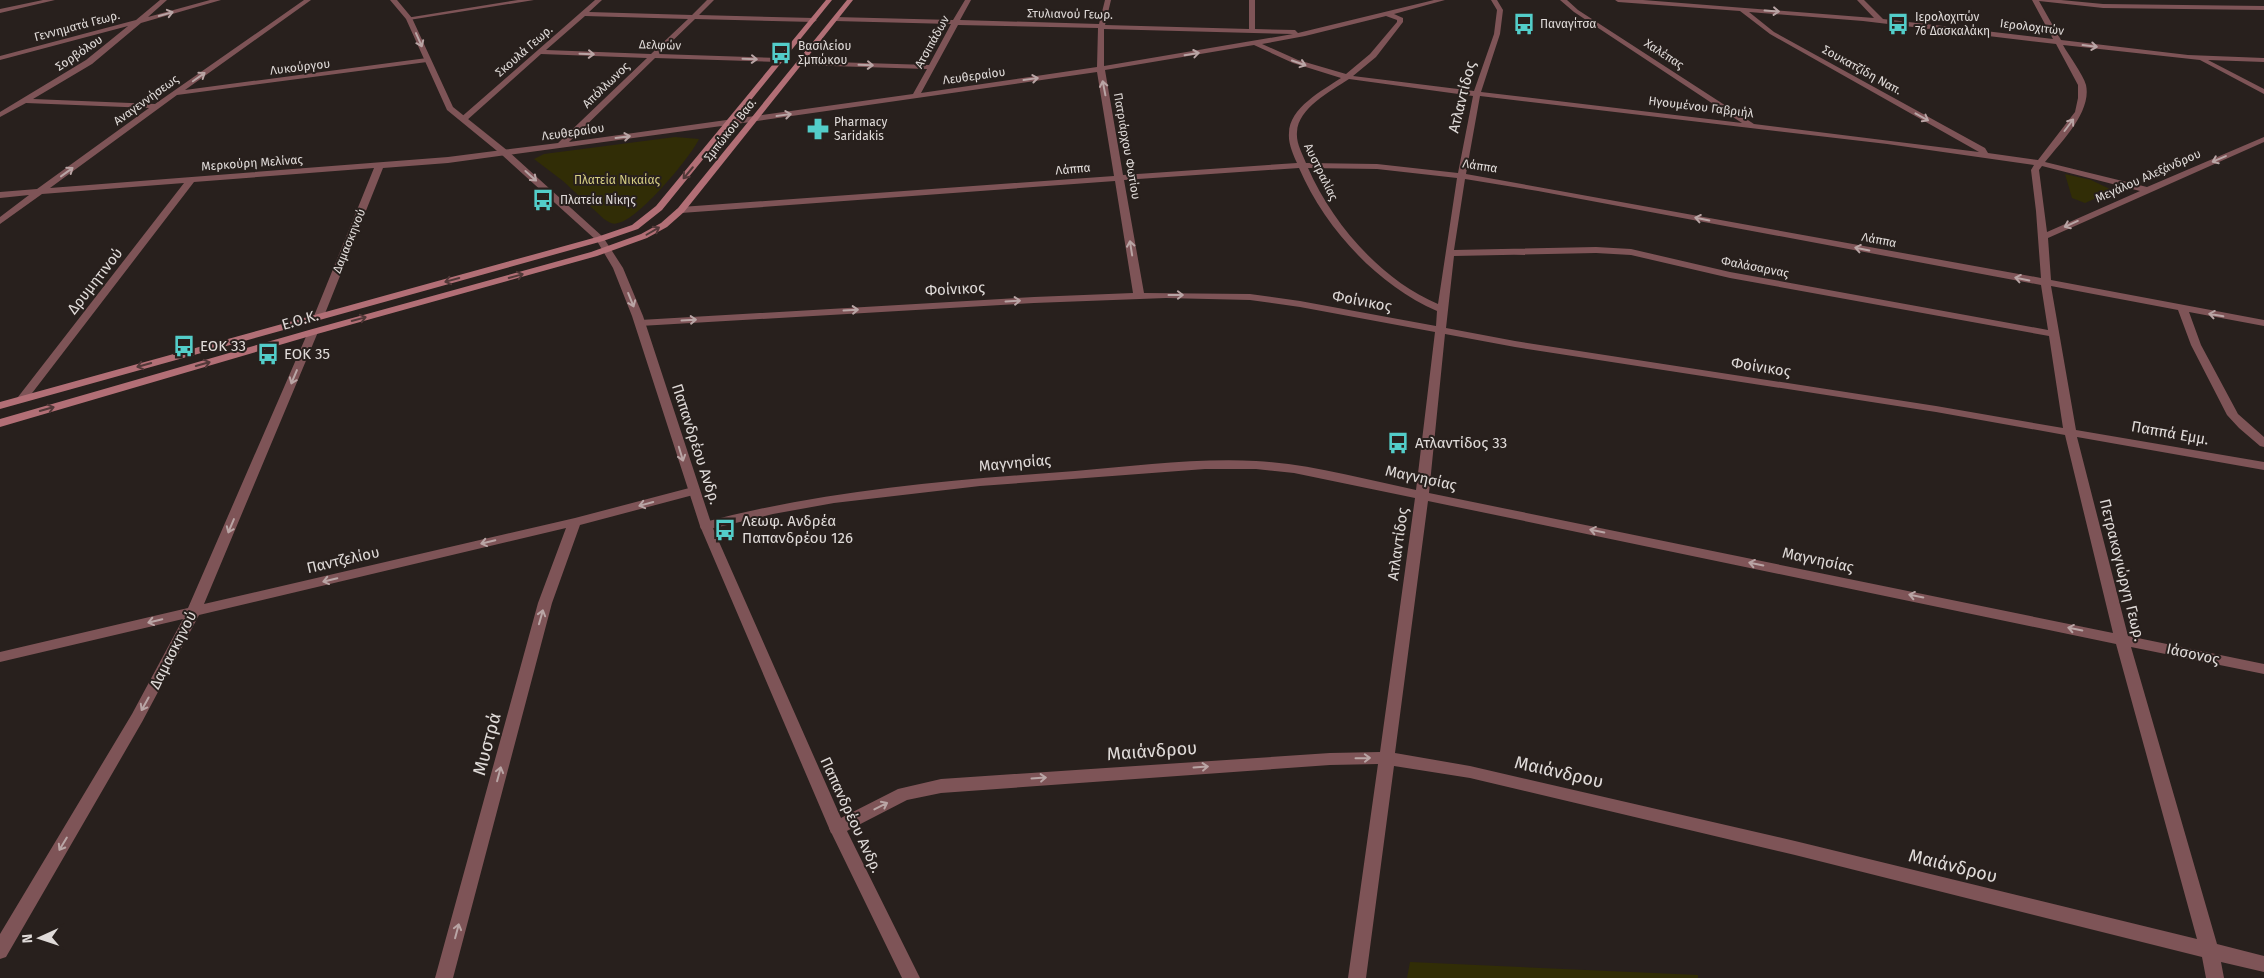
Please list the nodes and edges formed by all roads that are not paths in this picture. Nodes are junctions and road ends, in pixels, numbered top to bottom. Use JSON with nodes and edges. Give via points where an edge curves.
{"nodes":[{"id":1,"x":52,"y":0,"type":"edge"},
{"id":2,"x":164,"y":0,"type":"edge"},
{"id":3,"x":218,"y":0,"type":"edge"},
{"id":4,"x":308,"y":0,"type":"edge"},
{"id":5,"x":393,"y":0,"type":"edge"},
{"id":6,"x":531,"y":0,"type":"edge"},
{"id":7,"x":599,"y":0,"type":"edge"},
{"id":8,"x":711,"y":0,"type":"edge"},
{"id":9,"x":829,"y":0,"type":"edge"},
{"id":10,"x":850,"y":0,"type":"edge"},
{"id":11,"x":968,"y":0,"type":"edge"},
{"id":12,"x":1108,"y":0,"type":"edge"},
{"id":13,"x":1252,"y":0,"type":"edge"},
{"id":14,"x":1442,"y":0,"type":"edge"},
{"id":15,"x":1494,"y":0,"type":"edge"},
{"id":16,"x":1563,"y":0,"type":"edge"},
{"id":17,"x":1618,"y":0,"type":"edge"},
{"id":18,"x":1732,"y":0,"type":"edge"},
{"id":19,"x":1860,"y":0,"type":"edge"},
{"id":20,"x":2035,"y":0,"type":"edge"},
{"id":21,"x":2041,"y":0,"type":"edge"},
{"id":22,"x":1648,"y":1,"type":"edge"},
{"id":23,"x":2264,"y":8,"type":"edge"},
{"id":24,"x":1742,"y":9,"type":"junction"},
{"id":25,"x":0,"y":11,"type":"edge"},
{"id":26,"x":583,"y":14,"type":"junction"},
{"id":27,"x":1387,"y":14,"type":"junction"},
{"id":28,"x":693,"y":17,"type":"junction"},
{"id":29,"x":409,"y":18,"type":"junction"},
{"id":30,"x":835,"y":19,"type":"junction"},
{"id":31,"x":814,"y":20,"type":"junction"},
{"id":32,"x":1881,"y":20,"type":"junction"},
{"id":33,"x":140,"y":21,"type":"junction"},
{"id":34,"x":956,"y":22,"type":"junction"},
{"id":35,"x":1101,"y":26,"type":"junction"},
{"id":36,"x":1252,"y":30,"type":"junction"},
{"id":37,"x":1304,"y":34,"type":"junction"},
{"id":38,"x":2060,"y":42,"type":"junction"},
{"id":39,"x":1255,"y":43,"type":"junction"},
{"id":40,"x":539,"y":52,"type":"junction"},
{"id":41,"x":652,"y":56,"type":"junction"},
{"id":42,"x":0,"y":58,"type":"edge"},
{"id":43,"x":2198,"y":58,"type":"junction"},
{"id":44,"x":2218,"y":59,"type":"junction"},
{"id":45,"x":427,"y":60,"type":"junction"},
{"id":46,"x":780,"y":60,"type":"junction"},
{"id":47,"x":2264,"y":60,"type":"edge"},
{"id":48,"x":800,"y":63,"type":"junction"},
{"id":49,"x":931,"y":67,"type":"junction"},
{"id":50,"x":2264,"y":68,"type":"edge"},
{"id":51,"x":1100,"y":69,"type":"junction"},
{"id":52,"x":1346,"y":77,"type":"junction"},
{"id":53,"x":2264,"y":92,"type":"edge"},
{"id":54,"x":175,"y":94,"type":"junction"},
{"id":55,"x":1478,"y":94,"type":"junction"},
{"id":56,"x":916,"y":95,"type":"junction"},
{"id":57,"x":26,"y":101,"type":"junction"},
{"id":58,"x":157,"y":106,"type":"junction"},
{"id":59,"x":0,"y":115,"type":"edge"},
{"id":60,"x":463,"y":119,"type":"junction"},
{"id":61,"x":756,"y":119,"type":"junction"},
{"id":62,"x":730,"y":123,"type":"junction"},
{"id":63,"x":1754,"y":126,"type":"junction"},
{"id":64,"x":2264,"y":139,"type":"edge"},
{"id":65,"x":561,"y":145,"type":"junction"},
{"id":66,"x":505,"y":153,"type":"junction"},
{"id":67,"x":1984,"y":156,"type":"junction"},
{"id":68,"x":2039,"y":164,"type":"junction"},
{"id":69,"x":1302,"y":165,"type":"junction"},
{"id":70,"x":379,"y":166,"type":"junction"},
{"id":71,"x":1462,"y":175,"type":"junction"},
{"id":72,"x":1120,"y":178,"type":"junction"},
{"id":73,"x":191,"y":180,"type":"junction"},
{"id":74,"x":2147,"y":190,"type":"junction"},
{"id":75,"x":41,"y":191,"type":"junction"},
{"id":76,"x":0,"y":195,"type":"edge"},
{"id":77,"x":681,"y":210,"type":"junction"},
{"id":78,"x":0,"y":222,"type":"edge"},
{"id":79,"x":2043,"y":237,"type":"junction"},
{"id":80,"x":600,"y":239,"type":"junction"},
{"id":81,"x":608,"y":250,"type":"junction"},
{"id":82,"x":1449,"y":253,"type":"junction"},
{"id":83,"x":2046,"y":284,"type":"junction"},
{"id":84,"x":1139,"y":296,"type":"junction"},
{"id":85,"x":2182,"y":308,"type":"junction"},
{"id":86,"x":1443,"y":310,"type":"junction"},
{"id":87,"x":319,"y":316,"type":"junction"},
{"id":88,"x":640,"y":323,"type":"junction"},
{"id":89,"x":2264,"y":323,"type":"edge"},
{"id":90,"x":314,"y":332,"type":"junction"},
{"id":91,"x":1442,"y":332,"type":"junction"},
{"id":92,"x":2054,"y":334,"type":"junction"},
{"id":93,"x":22,"y":399,"type":"junction"},
{"id":94,"x":0,"y":406,"type":"edge"},
{"id":95,"x":0,"y":423,"type":"edge"},
{"id":96,"x":2070,"y":432,"type":"junction"},
{"id":97,"x":2264,"y":443,"type":"edge"},
{"id":98,"x":2264,"y":466,"type":"edge"},
{"id":99,"x":693,"y":491,"type":"junction"},
{"id":100,"x":1422,"y":495,"type":"junction"},
{"id":101,"x":575,"y":522,"type":"junction"},
{"id":102,"x":706,"y":526,"type":"junction"},
{"id":103,"x":193,"y":613,"type":"junction"},
{"id":104,"x":2122,"y":639,"type":"junction"},
{"id":105,"x":0,"y":657,"type":"edge"},
{"id":106,"x":2264,"y":669,"type":"edge"},
{"id":107,"x":1385,"y":758,"type":"junction"},
{"id":108,"x":837,"y":828,"type":"junction"},
{"id":109,"x":2209,"y":949,"type":"junction"},
{"id":110,"x":0,"y":951,"type":"edge"},
{"id":111,"x":2264,"y":964,"type":"edge"},
{"id":112,"x":444,"y":978,"type":"edge"},
{"id":113,"x":911,"y":978,"type":"edge"},
{"id":114,"x":1357,"y":978,"type":"edge"},
{"id":115,"x":2214,"y":978,"type":"edge"}],
"edges":[{"from":1,"to":25,"type":"street"},
{"from":2,"to":33,"type":"street","name":"Σορβόλου"},
{"from":33,"to":3,"type":"street","name":"Γεννηματά Γεωρ.","one_way":true},
{"from":54,"to":4,"type":"street","name":"Αναγεννήσεως","one_way":true},
{"from":5,"to":29,"type":"street","name":"Παπανδρέου Ανδρ."},
{"from":6,"to":29,"type":"street"},
{"from":7,"to":26,"type":"street","name":"Σκουλά Γεωρ."},
{"from":8,"to":28,"type":"street","name":"Απόλλωνος"},
{"from":9,"to":31,"type":"main road","name":"Σμπώκου Βασ."},
{"from":10,"to":30,"type":"main road","name":"Σμπώκου Βασ."},
{"from":11,"to":34,"type":"street","name":"Ατσιπάδων"},
{"from":12,"to":35,"type":"street","name":"Πατριάρχου Φωτίου"},
{"from":13,"to":36,"type":"street"},
{"from":14,"to":27,"type":"street","name":"Λευθεραίου"},
{"from":15,"to":55,"type":"street","name":"Ατλαντίδος","via":[[1500,10],[1497,34]]},
{"from":16,"to":63,"type":"street","name":"Χαλέπας"},
{"from":17,"to":22,"type":"street","name":"Ιερολοχιτών"},
{"from":18,"to":24,"type":"street","name":"Σουκατζίδη Ναπ."},
{"from":19,"to":32,"type":"street"},
{"from":20,"to":38,"type":"street"},
{"from":21,"to":23,"type":"street","via":[[2103,6]]},
{"from":22,"to":24,"type":"street","name":"Ιερολοχιτών"},
{"from":24,"to":32,"type":"street","name":"Ιερολοχιτών","one_way":true},
{"from":24,"to":67,"type":"street","name":"Σουκατζίδη Ναπ.","one_way":true,"via":[[1772,33],[1982,150]]},
{"from":26,"to":28,"type":"street"},
{"from":26,"to":40,"type":"street","name":"Σκουλά Γεωρ."},
{"from":27,"to":37,"type":"street","name":"Λευθεραίου"},
{"from":27,"to":52,"type":"street","name":"Αυστραλίας","via":[[1400,22],[1364,64]]},
{"from":28,"to":31,"type":"street"},
{"from":28,"to":41,"type":"street","name":"Απόλλωνος"},
{"from":29,"to":45,"type":"street","name":"Παπανδρέου Ανδρ.","one_way":true},
{"from":30,"to":34,"type":"street","name":"Στυλιανού Γεωρ."},
{"from":30,"to":48,"type":"main road","name":"Σμπώκου Βασ."},
{"from":31,"to":46,"type":"main road","name":"Σμπώκου Βασ."},
{"from":32,"to":38,"type":"street","name":"Ιερολοχιτών"},
{"from":33,"to":42,"type":"street","name":"Γεννηματά Γεωρ."},
{"from":33,"to":57,"type":"street","name":"Σορβόλου","via":[[89,62]]},
{"from":34,"to":35,"type":"street","name":"Στυλιανού Γεωρ."},
{"from":34,"to":49,"type":"street","name":"Ατσιπάδων"},
{"from":35,"to":36,"type":"street","name":"Στυλιανού Γεωρ."},
{"from":35,"to":51,"type":"street","name":"Πατριάρχου Φωτίου"},
{"from":36,"to":37,"type":"street","name":"Στυλιανού Γεωρ."},
{"from":37,"to":39,"type":"street","name":"Λευθεραίου"},
{"from":38,"to":43,"type":"street","name":"Ιερολοχιτών","one_way":true},
{"from":68,"to":38,"type":"street","one_way":true,"via":[[2079,112],[2082,98],[2082,85]]},
{"from":51,"to":39,"type":"street","name":"Λευθεραίου","one_way":true},
{"from":39,"to":52,"type":"street","name":"Ηγουμένου Γαβριήλ","one_way":true,"via":[[1274,54]]},
{"from":40,"to":41,"type":"street","name":"Δελφών","one_way":true},
{"from":40,"to":60,"type":"street","name":"Σκουλά Γεωρ."},
{"from":41,"to":46,"type":"street","name":"Δελφών","one_way":true},
{"from":41,"to":65,"type":"street","name":"Απόλλωνος"},
{"from":43,"to":44,"type":"street","name":"Ιερολοχιτών"},
{"from":43,"to":53,"type":"street"},
{"from":44,"to":47,"type":"street","name":"Ιερολοχιτών"},
{"from":44,"to":50,"type":"street"},
{"from":45,"to":54,"type":"street","name":"Λυκούργου"},
{"from":45,"to":60,"type":"street","name":"Παπανδρέου Ανδρ.","via":[[446,102]]},
{"from":46,"to":62,"type":"main road","name":"Σμπώκου Βασ."},
{"from":48,"to":49,"type":"street","one_way":true},
{"from":48,"to":61,"type":"main road","name":"Σμπώκου Βασ."},
{"from":49,"to":56,"type":"street","name":"Ατσιπάδων"},
{"from":56,"to":51,"type":"street","name":"Λευθεραίου","one_way":true},
{"from":72,"to":51,"type":"street","name":"Πατριάρχου Φωτίου","one_way":true},
{"from":52,"to":55,"type":"street","name":"Ηγουμένου Γαβριήλ"},
{"from":52,"to":69,"type":"street","name":"Αυστραλίας","via":[[1311,103],[1296,121],[1293,138]]},
{"from":54,"to":58,"type":"street","name":"Αναγεννήσεως"},
{"from":55,"to":63,"type":"street","name":"Ηγουμένου Γαβριήλ"},
{"from":55,"to":71,"type":"street","name":"Ατλαντίδος"},
{"from":61,"to":56,"type":"street","name":"Λευθεραίου","one_way":true},
{"from":57,"to":58,"type":"street"},
{"from":57,"to":59,"type":"street","name":"Σορβόλου"},
{"from":75,"to":58,"type":"street","name":"Αναγεννήσεως","one_way":true},
{"from":60,"to":66,"type":"street","name":"Παπανδρέου Ανδρ."},
{"from":61,"to":62,"type":"street","name":"Λευθεραίου"},
{"from":61,"to":77,"type":"main road","name":"Σμπώκου Βασ."},
{"from":65,"to":62,"type":"street","name":"Λευθεραίου","one_way":true},
{"from":62,"to":80,"type":"main road","name":"Σμπώκου Βασ.","one_way":true,"via":[[652,214],[635,227]]},
{"from":63,"to":67,"type":"street","name":"Ηγουμένου Γαβριήλ"},
{"from":64,"to":74,"type":"street","name":"Μεγάλου Αλεξάνδρου","one_way":true},
{"from":65,"to":66,"type":"street","name":"Λευθεραίου"},
{"from":66,"to":70,"type":"street","name":"Μερκούρη Μελίνας"},
{"from":66,"to":80,"type":"street","name":"Παπανδρέου Ανδρ.","one_way":true},
{"from":67,"to":68,"type":"street","name":"Ηγουμένου Γαβριήλ"},
{"from":68,"to":74,"type":"street","name":"Ηγουμένου Γαβριήλ"},
{"from":68,"to":79,"type":"street","name":"Πετρακογιώργη Γεωρ.","via":[[2035,176]]},
{"from":69,"to":71,"type":"street","name":"Λάππα","via":[[1362,166]]},
{"from":69,"to":72,"type":"street","name":"Λάππα"},
{"from":69,"to":86,"type":"street","name":"Αυστραλίας","via":[[1323,205],[1341,230],[1399,285],[1429,306]]},
{"from":70,"to":73,"type":"street","name":"Μερκούρη Μελίνας"},
{"from":70,"to":87,"type":"street","name":"Δαμασκηνού"},
{"from":71,"to":82,"type":"street","name":"Ατλαντίδος"},
{"from":83,"to":71,"type":"street","name":"Λάππα","one_way":true},
{"from":72,"to":77,"type":"street","name":"Λάππα"},
{"from":84,"to":72,"type":"street","name":"Πατριάρχου Φωτίου","one_way":true},
{"from":73,"to":75,"type":"street","name":"Μερκούρη Μελίνας"},
{"from":73,"to":93,"type":"street","name":"Δρυμητινού"},
{"from":74,"to":79,"type":"street","name":"Μεγάλου Αλεξάνδρου","one_way":true},
{"from":75,"to":76,"type":"street","name":"Μερκούρη Μελίνας"},
{"from":75,"to":78,"type":"street","name":"Αναγεννήσεως"},
{"from":81,"to":77,"type":"main road","name":"Σμπώκου Βασ.","one_way":true,"via":[[653,232]]},
{"from":79,"to":83,"type":"street","name":"Πετρακογιώργη Γεωρ."},
{"from":80,"to":81,"type":"street","name":"Παπανδρέου Ανδρ."},
{"from":80,"to":87,"type":"main road","name":"Ε.Ο.Κ.","one_way":true},
{"from":81,"to":88,"type":"street","name":"Παπανδρέου Ανδρ.","one_way":true},
{"from":90,"to":81,"type":"main road","name":"Ε.Ο.Κ.","one_way":true},
{"from":82,"to":86,"type":"street","name":"Ατλαντίδος"},
{"from":82,"to":92,"type":"street","name":"Φαλάσαρνας","via":[[1631,252],[1730,275]]},
{"from":83,"to":85,"type":"street","name":"Λάππα"},
{"from":83,"to":92,"type":"street","name":"Πετρακογιώργη Γεωρ."},
{"from":88,"to":84,"type":"street","name":"Φοίνικος","one_way":true},
{"from":84,"to":91,"type":"street","name":"Φοίνικος","one_way":true,"via":[[1213,295],[1264,299]]},
{"from":89,"to":85,"type":"street","name":"Λάππα","one_way":true},
{"from":85,"to":97,"type":"street","via":[[2196,345],[2233,415]]},
{"from":86,"to":91,"type":"street","name":"Ατλαντίδος"},
{"from":87,"to":93,"type":"main road","name":"Ε.Ο.Κ.","one_way":true},
{"from":88,"to":99,"type":"street","name":"Παπανδρέου Ανδρ.","one_way":true},
{"from":95,"to":90,"type":"main road","name":"Ε.Ο.Κ.","one_way":true},
{"from":90,"to":103,"type":"street","name":"Δαμασκηνού","one_way":true},
{"from":91,"to":96,"type":"street","name":"Φοίνικος"},
{"from":91,"to":100,"type":"street","name":"Ατλαντίδος"},
{"from":92,"to":96,"type":"street","name":"Πετρακογιώργη Γεωρ."},
{"from":93,"to":94,"type":"main road","name":"Ε.Ο.Κ."},
{"from":96,"to":98,"type":"street","name":"Παππά Εμμ."},
{"from":96,"to":104,"type":"street","name":"Πετρακογιώργη Γεωρ."},
{"from":99,"to":101,"type":"street","name":"Παντζελίου","one_way":true},
{"from":99,"to":102,"type":"street","name":"Παπανδρέου Ανδρ."},
{"from":100,"to":102,"type":"street","name":"Μαγνησίας","via":[[1294,469],[1204,465],[890,492],[804,504]]},
{"from":104,"to":100,"type":"street","name":"Μαγνησίας","one_way":true},
{"from":100,"to":107,"type":"street","name":"Ατλαντίδος"},
{"from":101,"to":103,"type":"street","name":"Παντζελίου","one_way":true},
{"from":112,"to":101,"type":"street","name":"Μυστρά","one_way":true,"via":[[542,612]]},
{"from":102,"to":108,"type":"street","name":"Παπανδρέου Ανδρ."},
{"from":103,"to":105,"type":"street","name":"Παντζελίου","one_way":true},
{"from":103,"to":110,"type":"street","name":"Δαμασκηνού","one_way":true,"via":[[137,718]]},
{"from":104,"to":106,"type":"street","name":"Ιάσονος"},
{"from":104,"to":109,"type":"street","name":"Πετρακογιώργη Γεωρ."},
{"from":108,"to":107,"type":"street","name":"Μαιάνδρου","one_way":true,"via":[[904,794],[941,786]]},
{"from":107,"to":109,"type":"street","name":"Μαιάνδρου","via":[[1499,778]]},
{"from":107,"to":114,"type":"street","name":"Ατλαντίδος"},
{"from":108,"to":113,"type":"street","name":"Παπανδρέου Ανδρ."},
{"from":109,"to":111,"type":"street","name":"Μαιάνδρου"},
{"from":109,"to":115,"type":"street","name":"Πετρακογιώργη Γεωρ."}]}
